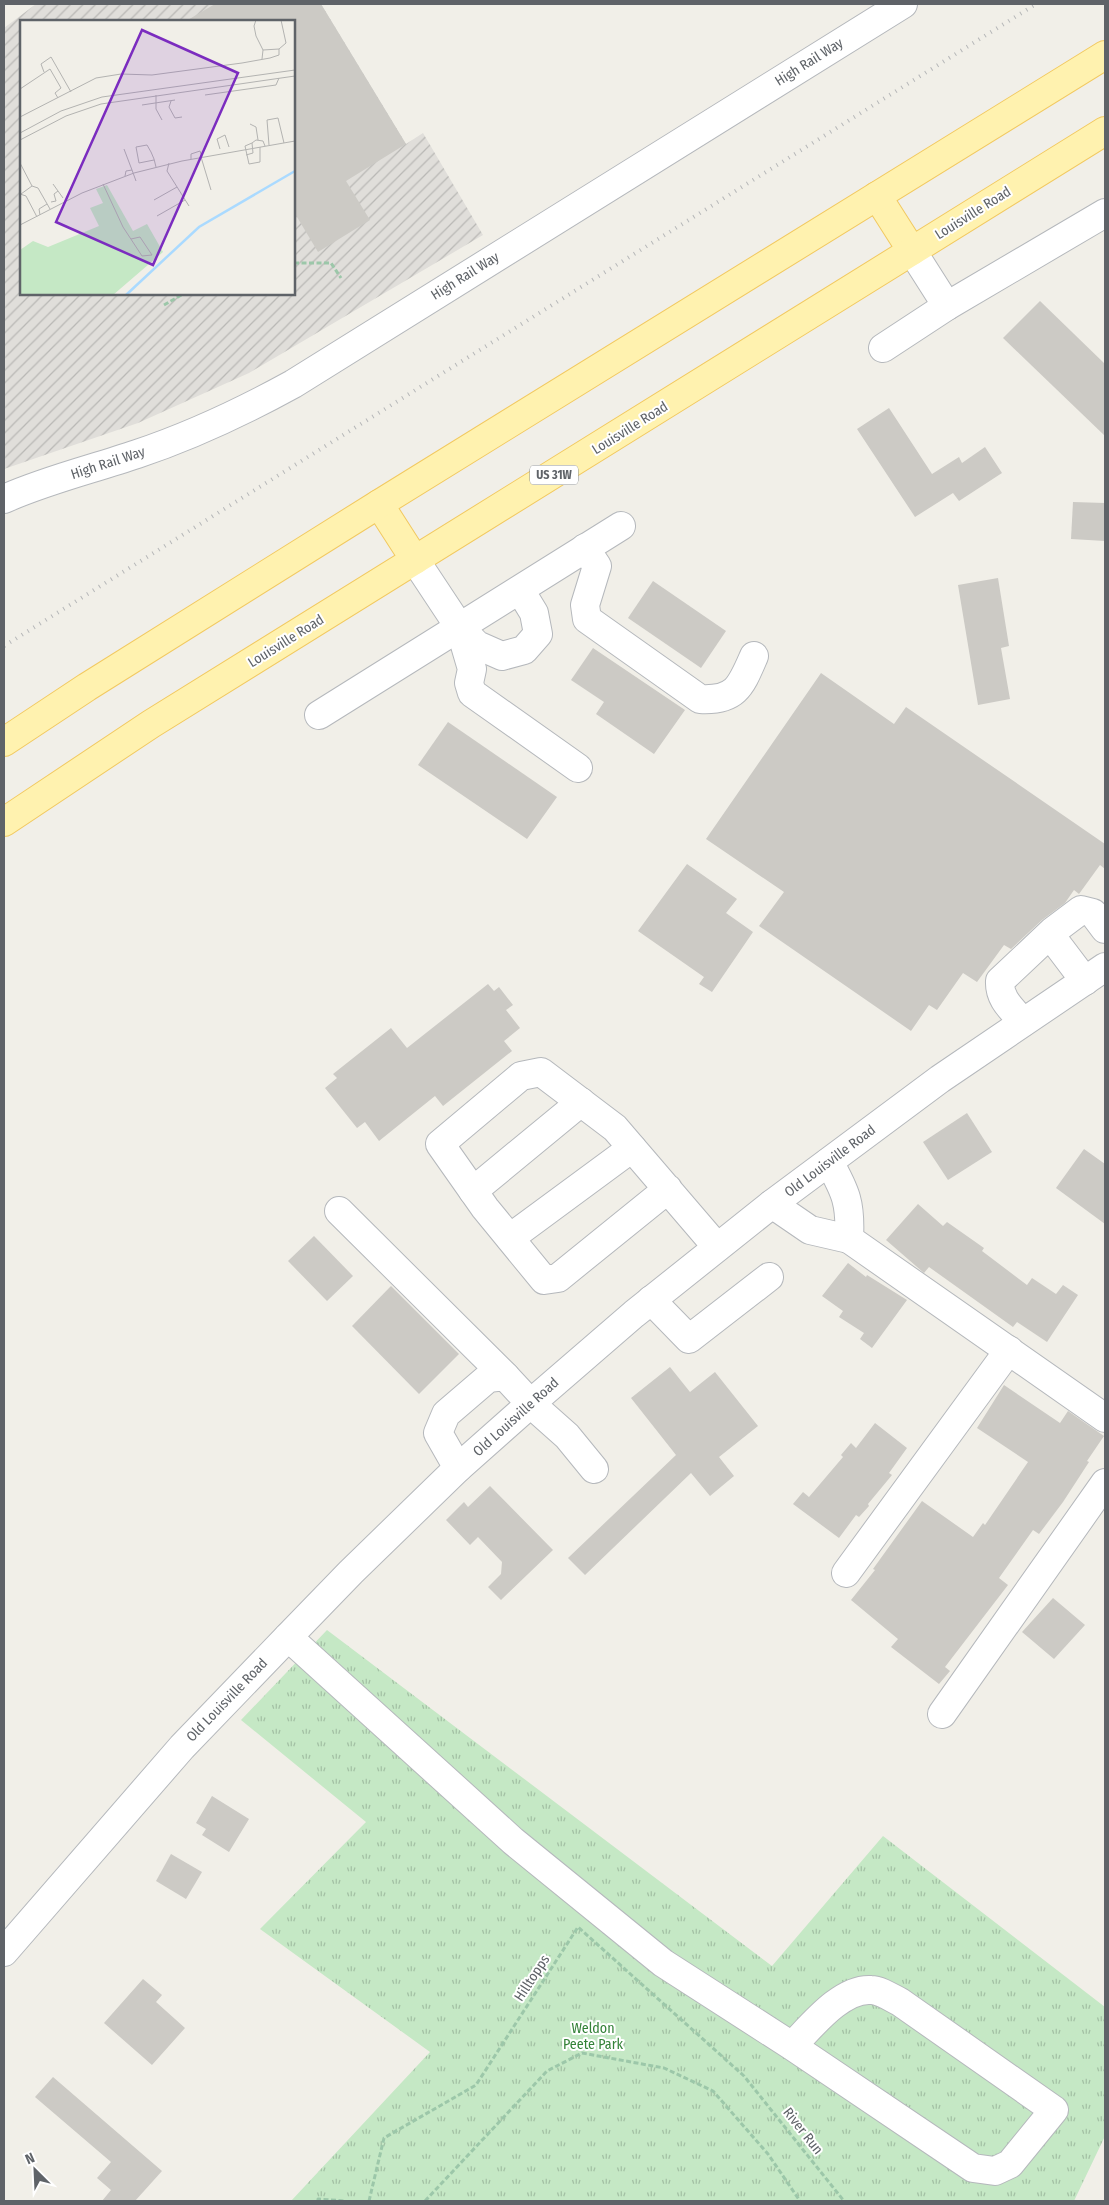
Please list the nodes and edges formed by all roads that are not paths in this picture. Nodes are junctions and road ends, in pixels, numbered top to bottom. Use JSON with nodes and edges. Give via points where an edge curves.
{"nodes":[{"id":1,"x":903,"y":4,"type":"edge"},
{"id":2,"x":1105,"y":55,"type":"edge"},
{"id":3,"x":1105,"y":131,"type":"edge"},
{"id":4,"x":878,"y":196,"type":"junction"},
{"id":5,"x":1105,"y":213,"type":"edge"},
{"id":6,"x":912,"y":251,"type":"junction"},
{"id":7,"x":947,"y":306,"type":"junction"},
{"id":8,"x":883,"y":348,"type":"dead end"},
{"id":9,"x":4,"y":499,"type":"edge"},
{"id":10,"x":379,"y":504,"type":"junction"},
{"id":11,"x":622,"y":526,"type":"dead end"},
{"id":12,"x":585,"y":548,"type":"junction"},
{"id":13,"x":415,"y":560,"type":"junction"},
{"id":14,"x":520,"y":590,"type":"junction"},
{"id":15,"x":460,"y":628,"type":"junction"},
{"id":16,"x":754,"y":656,"type":"dead end"},
{"id":17,"x":319,"y":715,"type":"dead end"},
{"id":18,"x":4,"y":742,"type":"edge"},
{"id":19,"x":578,"y":768,"type":"dead end"},
{"id":20,"x":4,"y":822,"type":"edge"},
{"id":21,"x":1105,"y":929,"type":"edge"},
{"id":22,"x":1048,"y":937,"type":"junction"},
{"id":23,"x":1095,"y":974,"type":"edge"},
{"id":24,"x":1024,"y":1022,"type":"junction"},
{"id":25,"x":581,"y":1102,"type":"junction"},
{"id":26,"x":632,"y":1148,"type":"junction"},
{"id":27,"x":829,"y":1162,"type":"junction"},
{"id":28,"x":668,"y":1189,"type":"junction"},
{"id":29,"x":472,"y":1191,"type":"junction"},
{"id":30,"x":772,"y":1204,"type":"junction"},
{"id":31,"x":340,"y":1211,"type":"dead end"},
{"id":32,"x":510,"y":1238,"type":"junction"},
{"id":33,"x":849,"y":1239,"type":"junction"},
{"id":34,"x":717,"y":1247,"type":"junction"},
{"id":35,"x":769,"y":1277,"type":"dead end"},
{"id":36,"x":651,"y":1300,"type":"junction"},
{"id":37,"x":1009,"y":1350,"type":"junction"},
{"id":38,"x":505,"y":1376,"type":"junction"},
{"id":39,"x":531,"y":1404,"type":"junction"},
{"id":40,"x":1105,"y":1418,"type":"edge"},
{"id":41,"x":458,"y":1468,"type":"junction"},
{"id":42,"x":594,"y":1469,"type":"dead end"},
{"id":43,"x":1105,"y":1484,"type":"edge"},
{"id":44,"x":846,"y":1573,"type":"dead end"},
{"id":45,"x":288,"y":1637,"type":"junction"},
{"id":46,"x":942,"y":1714,"type":"dead end"},
{"id":47,"x":4,"y":1952,"type":"edge"},
{"id":48,"x":792,"y":2046,"type":"junction"}],
"edges":[{"from":1,"to":9,"type":"street","name":"High Rail Way","via":[[284,389],[228,418],[166,444]]},
{"from":2,"to":4,"type":"main road"},
{"from":3,"to":6,"type":"main road","name":"Louisville Road","number":"US 31W"},
{"from":4,"to":6,"type":"main road"},
{"from":4,"to":10,"type":"main road"},
{"from":5,"to":7,"type":"street"},
{"from":6,"to":7,"type":"street"},
{"from":6,"to":13,"type":"main road","name":"Louisville Road","number":"US 31W"},
{"from":7,"to":8,"type":"street"},
{"from":10,"to":13,"type":"main road"},
{"from":10,"to":18,"type":"main road"},
{"from":11,"to":12,"type":"street"},
{"from":12,"to":14,"type":"street"},
{"from":12,"to":16,"type":"street","via":[[597,566],[585,606],[587,619],[700,699],[719,700],[741,685]]},
{"from":13,"to":15,"type":"street"},
{"from":13,"to":20,"type":"main road","name":"Louisville Road","number":"US 31W","via":[[142,730]]},
{"from":14,"to":15,"type":"street"},
{"from":14,"to":15,"type":"street","via":[[534,613],[538,634],[524,650],[502,656],[477,645]]},
{"from":15,"to":17,"type":"street"},
{"from":15,"to":19,"type":"street","via":[[472,670],[469,683],[472,693]]},
{"from":21,"to":22,"type":"street","via":[[1093,913],[1081,910]]},
{"from":22,"to":23,"type":"street"},
{"from":22,"to":24,"type":"street","via":[[1000,981],[1000,991],[1005,1000]]},
{"from":23,"to":24,"type":"street","name":"Old Louisville Road"},
{"from":24,"to":27,"type":"street","name":"Old Louisville Road","via":[[940,1079]]},
{"from":25,"to":26,"type":"street","via":[[615,1128]]},
{"from":25,"to":29,"type":"street"},
{"from":25,"to":29,"type":"street","via":[[541,1072],[521,1076],[440,1144]]},
{"from":26,"to":28,"type":"street"},
{"from":26,"to":32,"type":"street"},
{"from":27,"to":30,"type":"street","name":"Old Louisville Road"},
{"from":27,"to":33,"type":"street","via":[[845,1189],[850,1213]]},
{"from":28,"to":32,"type":"street","via":[[558,1278],[544,1280]]},
{"from":28,"to":34,"type":"street"},
{"from":29,"to":32,"type":"street"},
{"from":30,"to":33,"type":"street","via":[[810,1230]]},
{"from":30,"to":34,"type":"street","name":"Old Louisville Road"},
{"from":31,"to":38,"type":"street"},
{"from":33,"to":37,"type":"street"},
{"from":34,"to":36,"type":"street","name":"Old Louisville Road"},
{"from":35,"to":36,"type":"street","via":[[689,1340]]},
{"from":36,"to":39,"type":"street","name":"Old Louisville Road"},
{"from":37,"to":40,"type":"street"},
{"from":37,"to":44,"type":"street"},
{"from":38,"to":39,"type":"street"},
{"from":38,"to":41,"type":"street","via":[[488,1378],[446,1414],[438,1433]]},
{"from":39,"to":41,"type":"street","name":"Old Louisville Road"},
{"from":39,"to":42,"type":"street","via":[[567,1436]]},
{"from":41,"to":45,"type":"street","name":"Old Louisville Road"},
{"from":43,"to":46,"type":"street"},
{"from":45,"to":47,"type":"street","name":"Old Louisville Road","via":[[182,1747]]},
{"from":45,"to":48,"type":"street","via":[[513,1841],[663,1963]]},
{"from":48,"to":48,"type":"street","via":[[973,2168],[995,2171],[1010,2164],[1054,2110],[900,2002],[872,1990],[853,1993],[833,2005]]}]}
